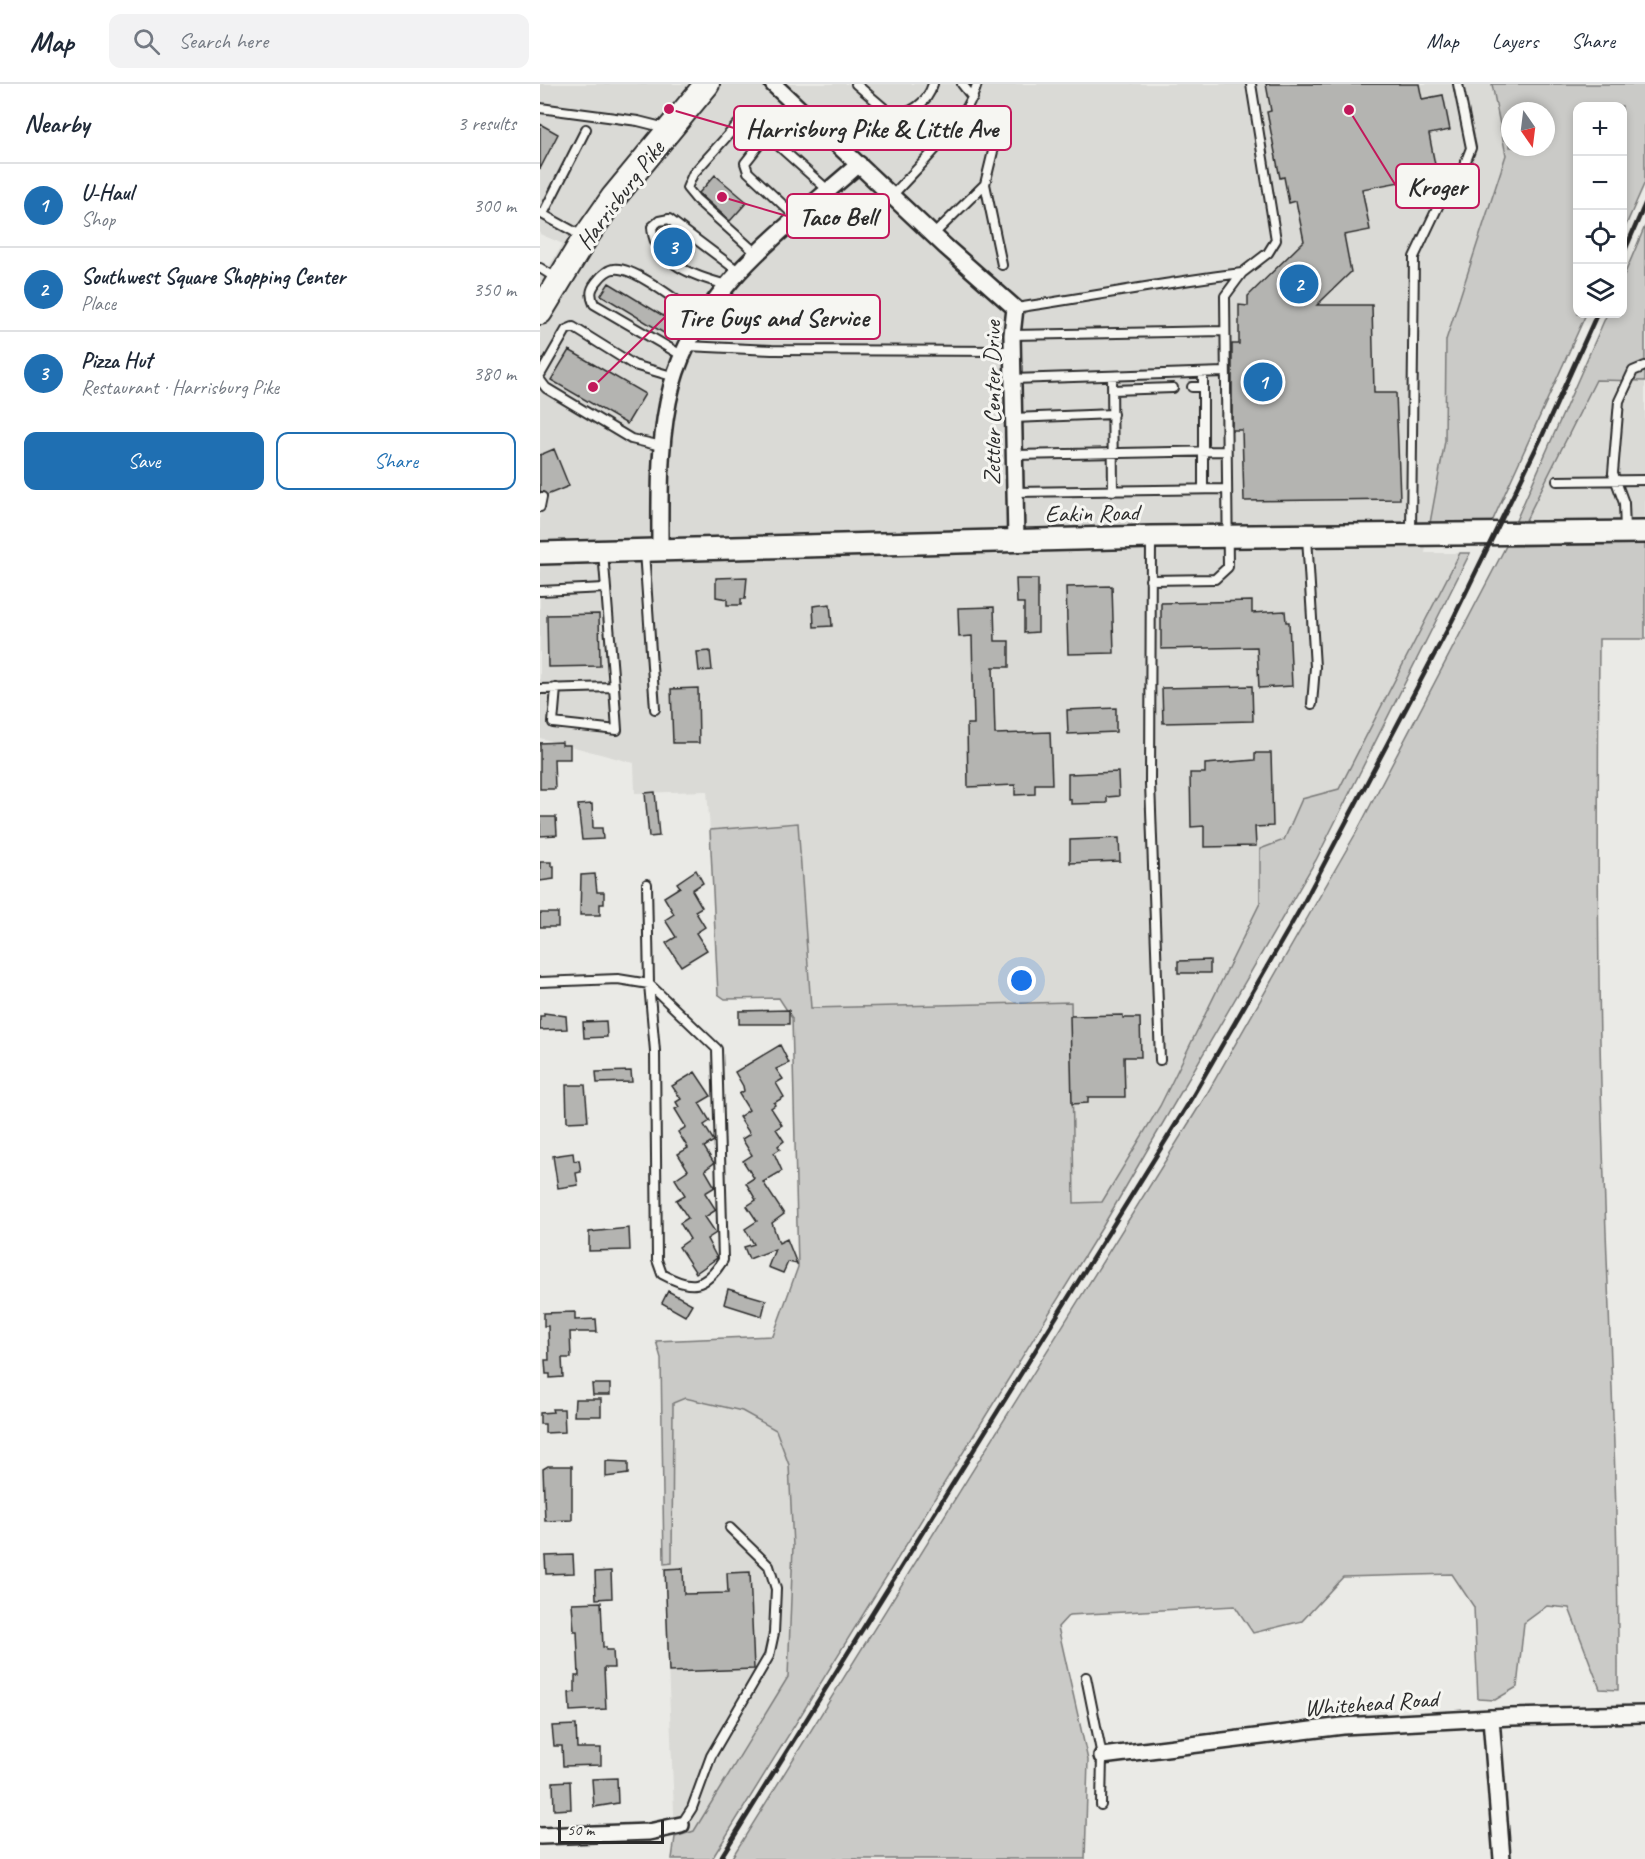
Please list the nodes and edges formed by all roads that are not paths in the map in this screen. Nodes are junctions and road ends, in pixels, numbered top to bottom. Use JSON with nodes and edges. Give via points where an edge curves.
{"nodes":[{"id":1,"x":707,"y":84,"type":"edge"},
{"id":2,"x":775,"y":84,"type":"edge"},
{"id":3,"x":856,"y":84,"type":"edge"},
{"id":4,"x":933,"y":84,"type":"edge"},
{"id":5,"x":962,"y":84,"type":"edge"},
{"id":6,"x":977,"y":84,"type":"edge"},
{"id":7,"x":1251,"y":84,"type":"edge"},
{"id":8,"x":1458,"y":84,"type":"edge"},
{"id":9,"x":973,"y":98,"type":"junction"},
{"id":10,"x":540,"y":108,"type":"edge"},
{"id":11,"x":890,"y":115,"type":"junction"},
{"id":12,"x":586,"y":129,"type":"dead end"},
{"id":13,"x":670,"y":129,"type":"junction"},
{"id":14,"x":952,"y":129,"type":"junction"},
{"id":15,"x":767,"y":135,"type":"junction"},
{"id":16,"x":933,"y":150,"type":"junction"},
{"id":17,"x":859,"y":164,"type":"junction"},
{"id":18,"x":985,"y":184,"type":"junction"},
{"id":19,"x":829,"y":191,"type":"junction"},
{"id":20,"x":892,"y":196,"type":"junction"},
{"id":21,"x":542,"y":213,"type":"edge"},
{"id":22,"x":797,"y":218,"type":"junction"},
{"id":23,"x":933,"y":235,"type":"junction"},
{"id":24,"x":585,"y":238,"type":"junction"},
{"id":25,"x":756,"y":253,"type":"junction"},
{"id":26,"x":1002,"y":265,"type":"dead end"},
{"id":27,"x":738,"y":271,"type":"junction"},
{"id":28,"x":1242,"y":273,"type":"junction"},
{"id":29,"x":550,"y":274,"type":"edge"},
{"id":30,"x":727,"y":285,"type":"junction"},
{"id":31,"x":1015,"y":308,"type":"junction"},
{"id":32,"x":540,"y":312,"type":"edge"},
{"id":33,"x":703,"y":319,"type":"junction"},
{"id":34,"x":1224,"y":331,"type":"junction"},
{"id":35,"x":1012,"y":343,"type":"junction"},
{"id":36,"x":685,"y":351,"type":"junction"},
{"id":37,"x":1645,"y":366,"type":"edge"},
{"id":38,"x":1224,"y":372,"type":"junction"},
{"id":39,"x":1203,"y":373,"type":"junction"},
{"id":40,"x":540,"y":375,"type":"edge"},
{"id":41,"x":1112,"y":376,"type":"junction"},
{"id":42,"x":675,"y":377,"type":"junction"},
{"id":43,"x":1013,"y":379,"type":"junction"},
{"id":44,"x":540,"y":380,"type":"edge"},
{"id":45,"x":1173,"y":387,"type":"dead end"},
{"id":46,"x":1192,"y":387,"type":"dead end"},
{"id":47,"x":1203,"y":387,"type":"junction"},
{"id":48,"x":1112,"y":390,"type":"junction"},
{"id":49,"x":1113,"y":414,"type":"junction"},
{"id":50,"x":1013,"y":418,"type":"junction"},
{"id":51,"x":662,"y":446,"type":"junction"},
{"id":52,"x":1225,"y":451,"type":"junction"},
{"id":53,"x":1202,"y":452,"type":"junction"},
{"id":54,"x":1113,"y":453,"type":"junction"},
{"id":55,"x":1014,"y":455,"type":"junction"},
{"id":56,"x":1645,"y":480,"type":"edge"},
{"id":57,"x":1557,"y":481,"type":"dead end"},
{"id":58,"x":1616,"y":481,"type":"junction"},
{"id":59,"x":1203,"y":489,"type":"junction"},
{"id":60,"x":1225,"y":489,"type":"junction"},
{"id":61,"x":1113,"y":491,"type":"junction"},
{"id":62,"x":1015,"y":492,"type":"junction"},
{"id":63,"x":542,"y":497,"type":"dead end"},
{"id":64,"x":540,"y":507,"type":"edge"},
{"id":65,"x":1635,"y":532,"type":"edge"},
{"id":66,"x":1306,"y":535,"type":"junction"},
{"id":67,"x":1411,"y":536,"type":"junction"},
{"id":68,"x":1151,"y":537,"type":"junction"},
{"id":69,"x":1226,"y":537,"type":"junction"},
{"id":70,"x":1016,"y":541,"type":"junction"},
{"id":71,"x":652,"y":549,"type":"junction"},
{"id":72,"x":603,"y":551,"type":"junction"},
{"id":73,"x":540,"y":553,"type":"edge"},
{"id":74,"x":1150,"y":580,"type":"junction"},
{"id":75,"x":605,"y":588,"type":"junction"},
{"id":76,"x":540,"y":591,"type":"edge"},
{"id":77,"x":540,"y":682,"type":"edge"},
{"id":78,"x":614,"y":687,"type":"junction"},
{"id":79,"x":556,"y":688,"type":"junction"},
{"id":80,"x":540,"y":689,"type":"edge"},
{"id":81,"x":1312,"y":704,"type":"dead end"},
{"id":82,"x":655,"y":709,"type":"dead end"},
{"id":83,"x":647,"y":884,"type":"dead end"},
{"id":84,"x":540,"y":982,"type":"edge"},
{"id":85,"x":649,"y":984,"type":"junction"},
{"id":86,"x":1160,"y":1060,"type":"dead end"},
{"id":87,"x":730,"y":1528,"type":"dead end"},
{"id":88,"x":1086,"y":1677,"type":"dead end"},
{"id":89,"x":1645,"y":1714,"type":"edge"},
{"id":90,"x":1491,"y":1718,"type":"junction"},
{"id":91,"x":1102,"y":1756,"type":"junction"},
{"id":92,"x":1101,"y":1805,"type":"dead end"},
{"id":93,"x":681,"y":1825,"type":"joint"},
{"id":94,"x":540,"y":1836,"type":"edge"},
{"id":95,"x":1502,"y":1859,"type":"edge"}],
"edges":[{"from":1,"to":13,"type":"main road","name":"Harrisburg Pike"},
{"from":2,"to":17,"type":"street","name":"Zettler Center Drive"},
{"from":3,"to":11,"type":"lane"},
{"from":4,"to":11,"type":"lane","via":[[931,92],[911,112]]},
{"from":5,"to":9,"type":"lane"},
{"from":6,"to":9,"type":"lane"},
{"from":7,"to":28,"type":"lane","via":[[1276,240],[1268,253]]},
{"from":8,"to":67,"type":"lane","via":[[1471,148],[1414,257]]},
{"from":9,"to":14,"type":"lane"},
{"from":10,"to":13,"type":"lane"},
{"from":11,"to":16,"type":"lane"},
{"from":12,"to":21,"type":"lane"},
{"from":13,"to":24,"type":"main road","name":"Harrisburg Pike"},
{"from":14,"to":16,"type":"lane"},
{"from":14,"to":18,"type":"lane","via":[[966,142],[996,139]]},
{"from":15,"to":19,"type":"lane"},
{"from":15,"to":22,"type":"lane","via":[[745,163],[748,172]]},
{"from":15,"to":25,"type":"lane","via":[[745,118],[693,174],[687,188]]},
{"from":16,"to":20,"type":"lane"},
{"from":17,"to":19,"type":"street"},
{"from":17,"to":20,"type":"street","name":"Zettler Center Drive"},
{"from":18,"to":23,"type":"lane"},
{"from":18,"to":26,"type":"lane"},
{"from":19,"to":22,"type":"street"},
{"from":20,"to":23,"type":"street","name":"Zettler Center Drive"},
{"from":21,"to":24,"type":"lane"},
{"from":22,"to":25,"type":"street"},
{"from":23,"to":31,"type":"street","name":"Zettler Center Drive"},
{"from":24,"to":29,"type":"main road","name":"Harrisburg Pike"},
{"from":25,"to":27,"type":"street"},
{"from":27,"to":30,"type":"street"},
{"from":27,"to":30,"type":"lane","via":[[669,219],[652,227],[656,248],[664,257],[700,278]]},
{"from":28,"to":31,"type":"lane"},
{"from":28,"to":34,"type":"lane","via":[[1225,296]]},
{"from":29,"to":32,"type":"main road","name":"Harrisburg Pike"},
{"from":30,"to":33,"type":"street"},
{"from":31,"to":35,"type":"street","name":"Zettler Center Drive"},
{"from":33,"to":36,"type":"street"},
{"from":33,"to":36,"type":"lane","via":[[635,274],[614,269],[592,287],[590,296],[594,304]]},
{"from":34,"to":35,"type":"lane"},
{"from":34,"to":38,"type":"lane"},
{"from":35,"to":36,"type":"lane"},
{"from":35,"to":43,"type":"street","name":"Zettler Center Drive"},
{"from":36,"to":42,"type":"street"},
{"from":37,"to":58,"type":"lane","via":[[1633,371],[1619,401],[1613,473]]},
{"from":38,"to":39,"type":"lane"},
{"from":38,"to":52,"type":"lane"},
{"from":39,"to":41,"type":"lane"},
{"from":39,"to":47,"type":"lane"},
{"from":40,"to":42,"type":"lane","via":[[566,330],[573,327],[634,365]]},
{"from":41,"to":43,"type":"lane"},
{"from":41,"to":48,"type":"lane"},
{"from":42,"to":51,"type":"street"},
{"from":43,"to":50,"type":"street","name":"Zettler Center Drive"},
{"from":44,"to":51,"type":"lane","via":[[546,388],[631,439]]},
{"from":45,"to":48,"type":"lane"},
{"from":46,"to":47,"type":"lane"},
{"from":47,"to":53,"type":"lane"},
{"from":48,"to":49,"type":"lane"},
{"from":49,"to":50,"type":"lane"},
{"from":49,"to":54,"type":"lane"},
{"from":50,"to":55,"type":"street","name":"Zettler Center Drive"},
{"from":51,"to":71,"type":"street"},
{"from":52,"to":53,"type":"lane"},
{"from":52,"to":60,"type":"lane"},
{"from":53,"to":54,"type":"lane"},
{"from":53,"to":59,"type":"lane"},
{"from":54,"to":55,"type":"lane"},
{"from":54,"to":61,"type":"lane"},
{"from":55,"to":62,"type":"street","name":"Zettler Center Drive"},
{"from":56,"to":58,"type":"lane"},
{"from":57,"to":58,"type":"lane"},
{"from":58,"to":65,"type":"lane"},
{"from":59,"to":60,"type":"lane"},
{"from":59,"to":61,"type":"lane"},
{"from":60,"to":69,"type":"lane"},
{"from":61,"to":62,"type":"lane"},
{"from":62,"to":70,"type":"street","name":"Zettler Center Drive"},
{"from":63,"to":64,"type":"lane"},
{"from":65,"to":67,"type":"street","name":"Eakin Road"},
{"from":66,"to":67,"type":"street","name":"Eakin Road"},
{"from":66,"to":69,"type":"street","name":"Eakin Road"},
{"from":66,"to":81,"type":"lane","via":[[1315,667]]},
{"from":68,"to":69,"type":"street","name":"Eakin Road"},
{"from":68,"to":70,"type":"street","name":"Eakin Road"},
{"from":68,"to":74,"type":"lane"},
{"from":69,"to":74,"type":"lane","via":[[1228,567],[1215,579]]},
{"from":70,"to":71,"type":"street","name":"Eakin Road"},
{"from":71,"to":72,"type":"street","name":"Eakin Road"},
{"from":71,"to":82,"type":"lane"},
{"from":72,"to":73,"type":"street","name":"Eakin Road"},
{"from":72,"to":75,"type":"lane"},
{"from":74,"to":86,"type":"lane","via":[[1150,783]]},
{"from":75,"to":76,"type":"lane"},
{"from":75,"to":78,"type":"lane"},
{"from":77,"to":80,"type":"lane"},
{"from":78,"to":79,"type":"lane"},
{"from":78,"to":79,"type":"lane","via":[[618,730],[553,723]]},
{"from":79,"to":80,"type":"lane"},
{"from":83,"to":85,"type":"lane"},
{"from":84,"to":85,"type":"lane","via":[[618,979]]},
{"from":85,"to":85,"type":"lane","via":[[717,1049],[723,1260],[713,1275],[698,1285],[682,1285],[662,1274],[657,1260],[656,1051]]},
{"from":87,"to":93,"type":"lane","via":[[769,1566],[776,1589],[774,1633],[769,1656],[711,1756],[692,1808]]},
{"from":88,"to":91,"type":"lane"},
{"from":89,"to":90,"type":"street","name":"Whitehead Road"},
{"from":90,"to":91,"type":"street","name":"Whitehead Road","via":[[1343,1726]]},
{"from":90,"to":95,"type":"street"},
{"from":91,"to":92,"type":"lane"},
{"from":93,"to":94,"type":"street","via":[[649,1832]]}]}
